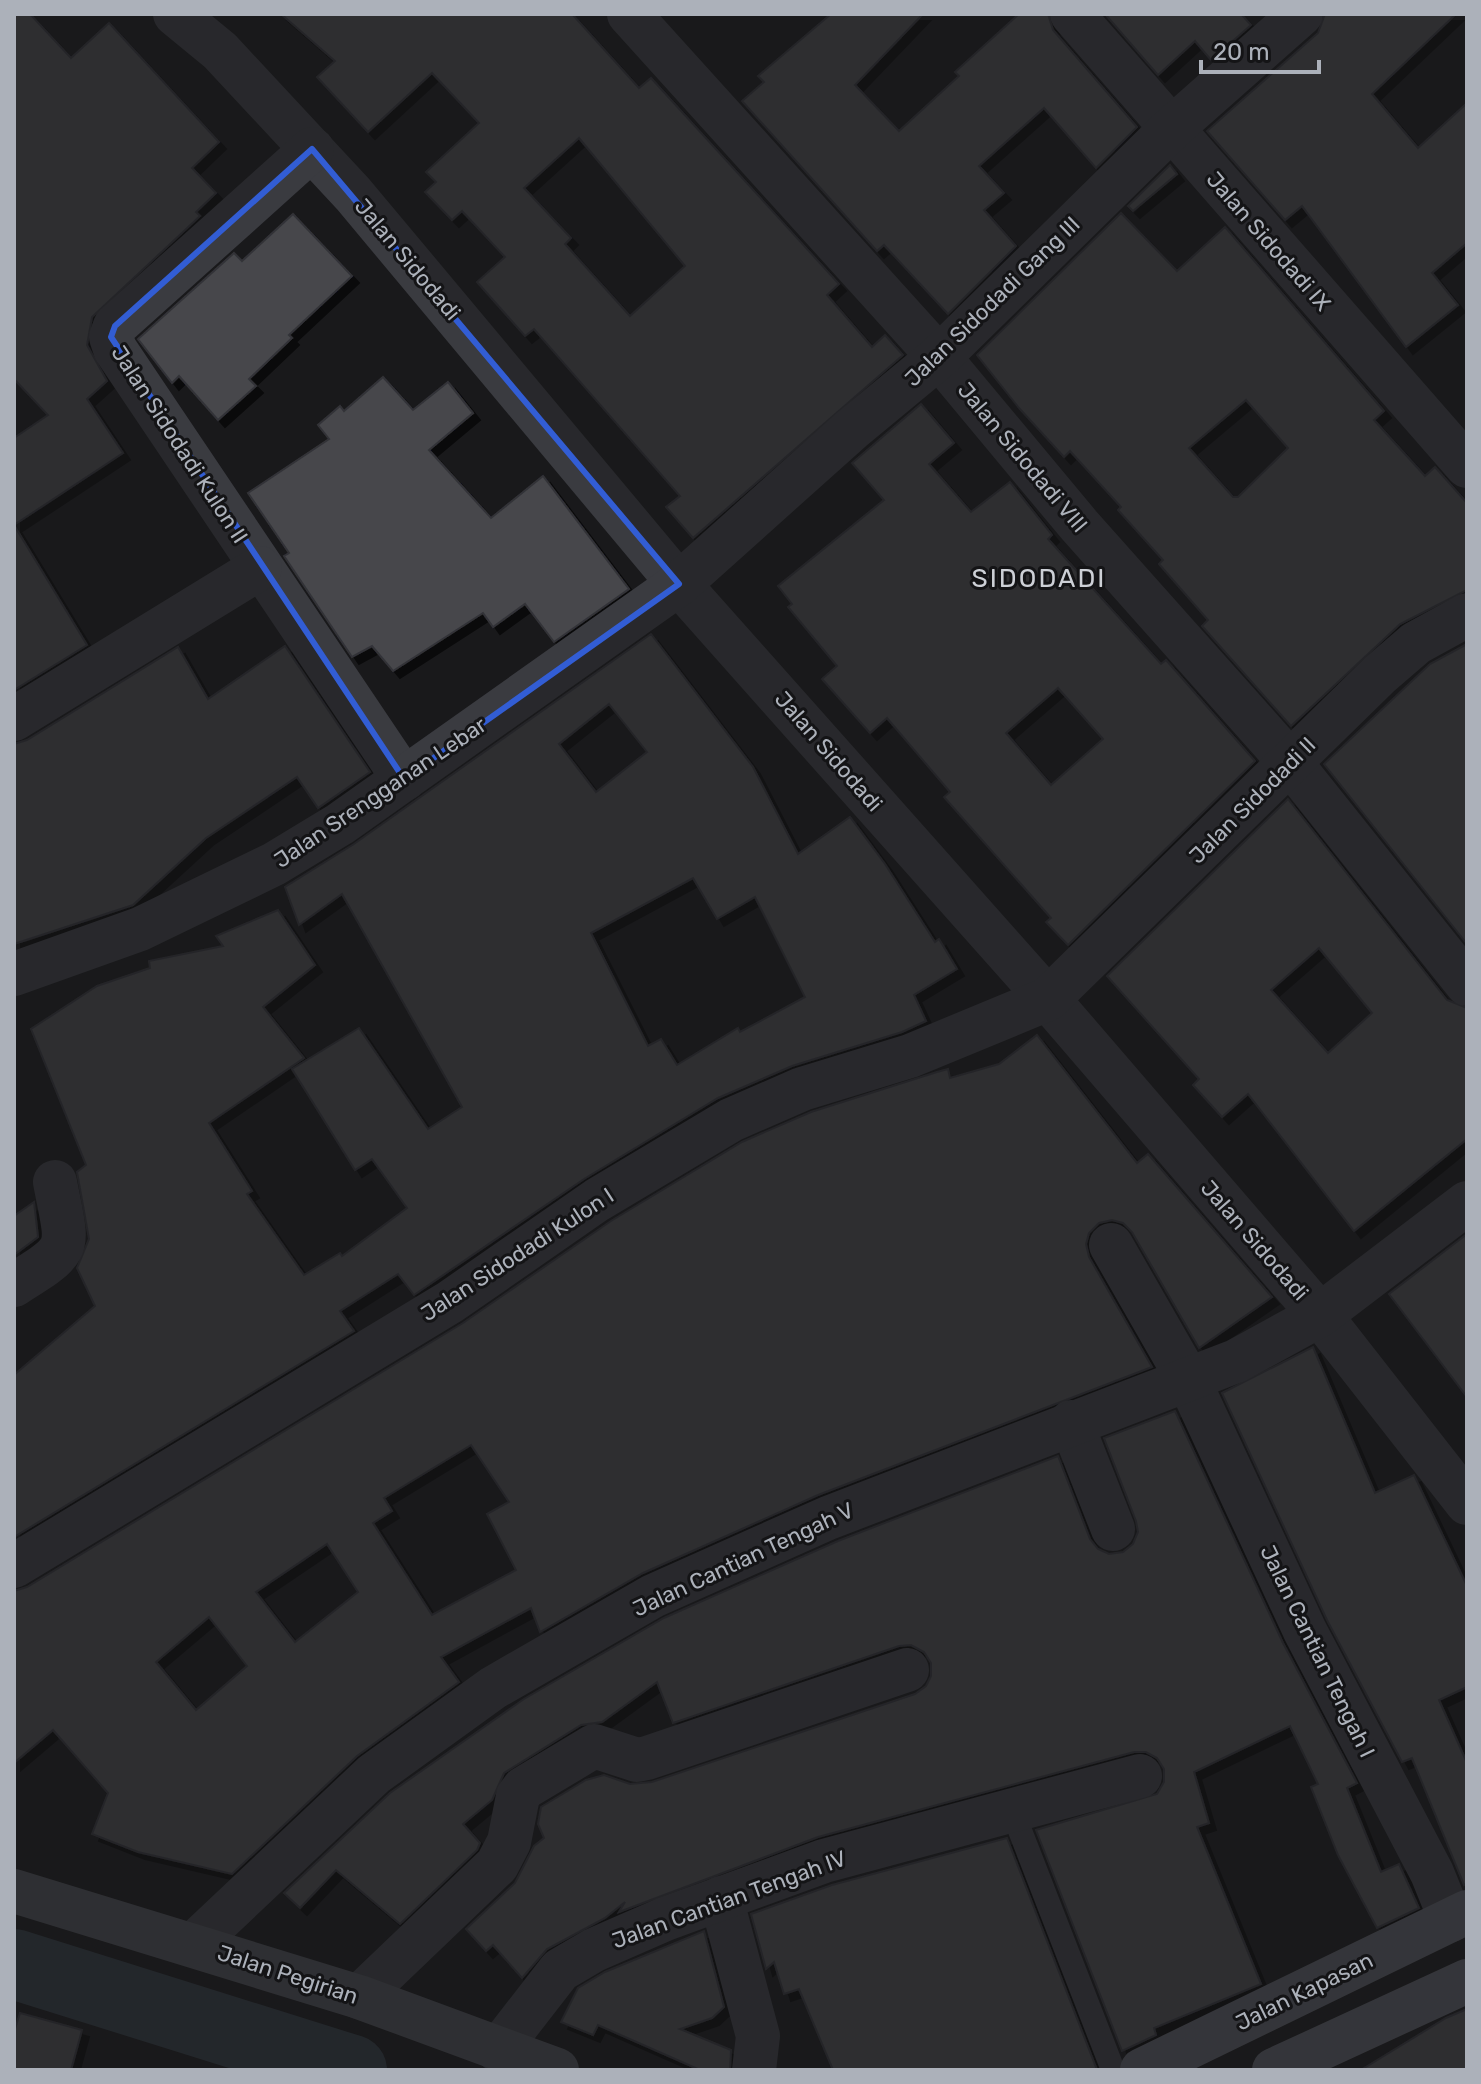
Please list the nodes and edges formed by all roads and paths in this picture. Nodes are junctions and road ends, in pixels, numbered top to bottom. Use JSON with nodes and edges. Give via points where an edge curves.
{"nodes":[{"id":1,"x":175,"y":14,"type":"edge"},
{"id":2,"x":629,"y":14,"type":"edge"},
{"id":3,"x":1072,"y":14,"type":"edge"},
{"id":4,"x":1301,"y":14,"type":"edge"},
{"id":5,"x":1171,"y":129,"type":"junction"},
{"id":6,"x":312,"y":149,"type":"junction"},
{"id":7,"x":939,"y":357,"type":"junction"},
{"id":8,"x":1467,"y":466,"type":"edge"},
{"id":9,"x":260,"y":568,"type":"junction"},
{"id":10,"x":679,"y":584,"type":"junction"},
{"id":11,"x":1467,"y":615,"type":"edge"},
{"id":12,"x":14,"y":719,"type":"edge"},
{"id":13,"x":1289,"y":761,"type":"junction"},
{"id":14,"x":404,"y":779,"type":"junction"},
{"id":15,"x":14,"y":974,"type":"edge"},
{"id":16,"x":1467,"y":984,"type":"edge"},
{"id":17,"x":1048,"y":999,"type":"junction"},
{"id":18,"x":55,"y":1182,"type":"dead end"},
{"id":19,"x":1467,"y":1203,"type":"edge"},
{"id":20,"x":1111,"y":1245,"type":"dead end"},
{"id":21,"x":14,"y":1285,"type":"edge"},
{"id":22,"x":1320,"y":1315,"type":"junction"},
{"id":23,"x":1189,"y":1381,"type":"junction"},
{"id":24,"x":1071,"y":1422,"type":"junction"},
{"id":25,"x":1467,"y":1503,"type":"edge"},
{"id":26,"x":1113,"y":1529,"type":"dead end"},
{"id":27,"x":14,"y":1566,"type":"edge"},
{"id":28,"x":907,"y":1670,"type":"dead end"},
{"id":29,"x":1140,"y":1776,"type":"dead end"},
{"id":30,"x":1012,"y":1810,"type":"junction"},
{"id":31,"x":14,"y":1891,"type":"edge"},
{"id":32,"x":721,"y":1898,"type":"junction"},
{"id":33,"x":1459,"y":1916,"type":"edge"},
{"id":34,"x":194,"y":1944,"type":"junction"},
{"id":35,"x":1467,"y":1981,"type":"edge"},
{"id":36,"x":359,"y":1997,"type":"junction"},
{"id":37,"x":498,"y":2050,"type":"junction"},
{"id":38,"x":557,"y":2070,"type":"edge"},
{"id":39,"x":754,"y":2070,"type":"edge"},
{"id":40,"x":1113,"y":2070,"type":"edge"},
{"id":41,"x":1142,"y":2070,"type":"edge"},
{"id":42,"x":1274,"y":2070,"type":"edge"}],
"edges":[{"from":1,"to":6,"type":"street","name":"Jalan Sidodadi","via":[[220,51]]},
{"from":2,"to":7,"type":"street","name":"Jalan Sidodadi VIII"},
{"from":3,"to":5,"type":"street","name":"Jalan Sidodadi IX"},
{"from":4,"to":5,"type":"street","name":"Jalan Sidodadi Gang III"},
{"from":5,"to":7,"type":"street","name":"Jalan Sidodadi Gang III"},
{"from":5,"to":8,"type":"street","name":"Jalan Sidodadi IX"},
{"from":6,"to":9,"type":"street","name":"Jalan Sidodadi Kulon II","via":[[115,326],[111,337]]},
{"from":6,"to":10,"type":"street","name":"Jalan Sidodadi"},
{"from":7,"to":10,"type":"street","name":"Jalan Sidodadi Gang III"},
{"from":7,"to":13,"type":"street","name":"Jalan Sidodadi VIII","via":[[1079,525]]},
{"from":9,"to":12,"type":"street"},
{"from":9,"to":14,"type":"street","name":"Jalan Sidodadi Kulon II"},
{"from":10,"to":14,"type":"street","name":"Jalan Srengganan Lebar"},
{"from":10,"to":17,"type":"street","name":"Jalan Sidodadi"},
{"from":11,"to":13,"type":"street","name":"Jalan Sidodadi II","via":[[1416,643]]},
{"from":13,"to":16,"type":"street","name":"Jalan Sidodadi VIII"},
{"from":13,"to":17,"type":"street","name":"Jalan Sidodadi II"},
{"from":14,"to":15,"type":"street","name":"Jalan Srengganan Lebar","via":[[327,832],[203,902]]},
{"from":17,"to":22,"type":"street","name":"Jalan Sidodadi"},
{"from":17,"to":27,"type":"street","name":"Jalan Sidodadi Kulon I","via":[[910,1056],[802,1089],[731,1120],[597,1200],[450,1302]]},
{"from":18,"to":21,"type":"street","via":[[66,1242],[53,1261]]},
{"from":19,"to":22,"type":"street","name":"Jalan Cantian Tengah V"},
{"from":20,"to":23,"type":"street","name":"Jalan Cantian Tengah I"},
{"from":22,"to":23,"type":"street","name":"Jalan Cantian Tengah V"},
{"from":22,"to":25,"type":"street","name":"Jalan Sidodadi"},
{"from":23,"to":24,"type":"street","name":"Jalan Cantian Tengah V"},
{"from":23,"to":33,"type":"street","name":"Jalan Cantian Tengah I","via":[[1305,1631]]},
{"from":24,"to":26,"type":"street"},
{"from":24,"to":34,"type":"street","name":"Jalan Cantian Tengah V","via":[[828,1518],[653,1596],[493,1688],[374,1774]]},
{"from":28,"to":36,"type":"street","via":[[647,1758],[637,1760],[594,1746],[524,1788],[497,1865]]},
{"from":29,"to":30,"type":"street","name":"Jalan Cantian Tengah IV"},
{"from":30,"to":32,"type":"street","name":"Jalan Cantian Tengah IV","via":[[824,1861]]},
{"from":30,"to":40,"type":"lane"},
{"from":31,"to":34,"type":"main road","name":"Jalan Pegirian"},
{"from":32,"to":37,"type":"street","name":"Jalan Cantian Tengah IV","via":[[594,1950],[560,1970]]},
{"from":32,"to":39,"type":"street","via":[[758,2036]]},
{"from":33,"to":41,"type":"main road","name":"Jalan Kapasan"},
{"from":34,"to":36,"type":"main road","name":"Jalan Pegirian"},
{"from":35,"to":42,"type":"main road"},
{"from":36,"to":37,"type":"main road","name":"Jalan Pegirian"},
{"from":37,"to":38,"type":"main road","name":"Jalan Pegirian"}]}
